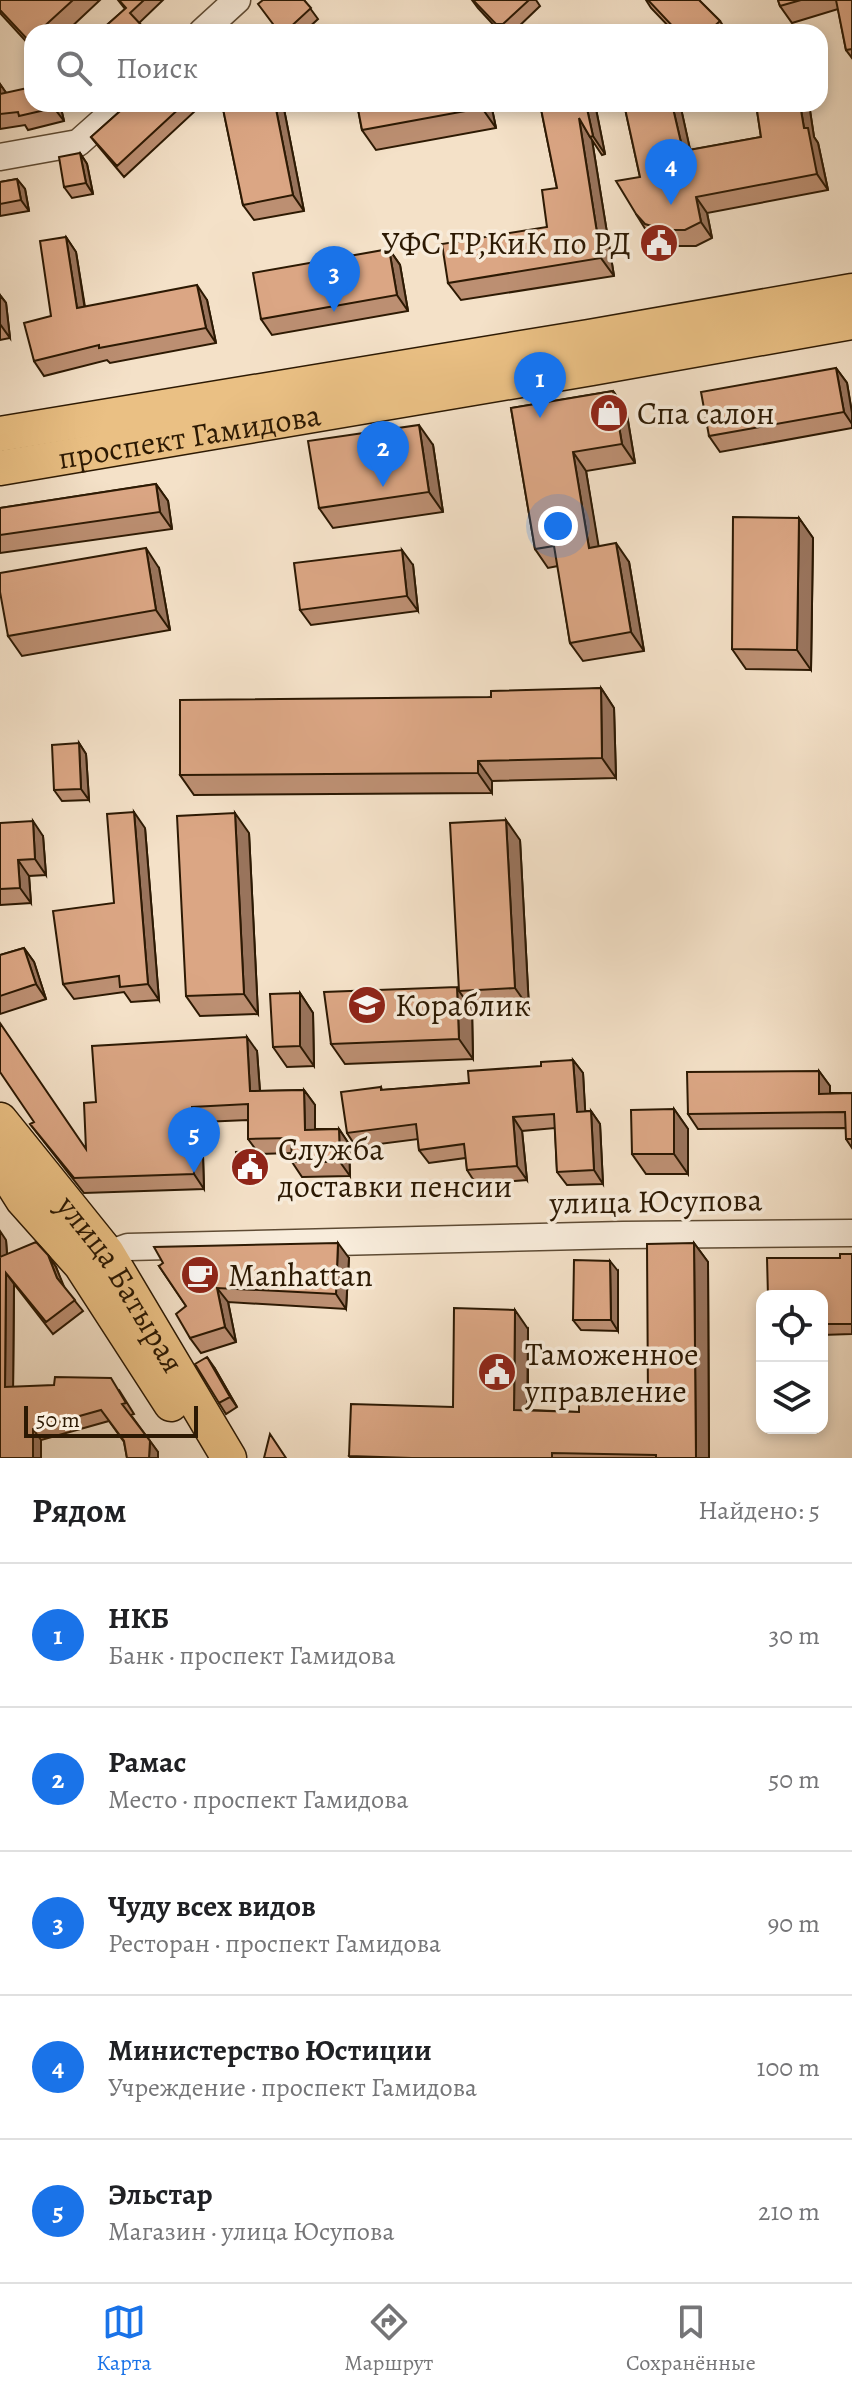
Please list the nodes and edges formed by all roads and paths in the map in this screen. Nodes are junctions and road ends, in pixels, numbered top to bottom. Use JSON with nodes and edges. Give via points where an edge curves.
{"nodes":[{"id":1,"x":237,"y":0,"type":"edge"},
{"id":2,"x":211,"y":24,"type":"edge"},
{"id":3,"x":113,"y":112,"type":"edge"},
{"id":4,"x":0,"y":157,"type":"edge"},
{"id":5,"x":852,"y":291,"type":"edge"},
{"id":6,"x":852,"y":322,"type":"edge"},
{"id":7,"x":0,"y":434,"type":"edge"},
{"id":8,"x":50,"y":441,"type":"junction"},
{"id":9,"x":0,"y":468,"type":"edge"},
{"id":10,"x":0,"y":1120,"type":"edge"},
{"id":11,"x":0,"y":1164,"type":"edge"},
{"id":12,"x":24,"y":1195,"type":"edge"},
{"id":13,"x":852,"y":1233,"type":"edge"},
{"id":14,"x":94,"y":1259,"type":"junction"},
{"id":15,"x":206,"y":1458,"type":"edge"},
{"id":16,"x":229,"y":1458,"type":"edge"}],
"edges":[{"from":1,"to":2,"type":"street"},
{"from":3,"to":4,"type":"street","via":[[78,143]]},
{"from":5,"to":8,"type":"main road","name":"проспект Гамидова"},
{"from":6,"to":8,"type":"main road","name":"проспект Гамидова","via":[[592,368]]},
{"from":7,"to":8,"type":"main road","name":"проспект Гамидова"},
{"from":8,"to":9,"type":"main road","name":"проспект Гамидова"},
{"from":10,"to":12,"type":"main road","name":"улица Батырая"},
{"from":11,"to":12,"type":"main road","name":"улица Батырая"},
{"from":12,"to":14,"type":"main road","name":"улица Батырая"},
{"from":13,"to":14,"type":"street","name":"улица Юсупова","via":[[128,1247]]},
{"from":14,"to":15,"type":"main road","name":"улица Батырая"},
{"from":14,"to":16,"type":"main road","name":"улица Батырая"}]}
